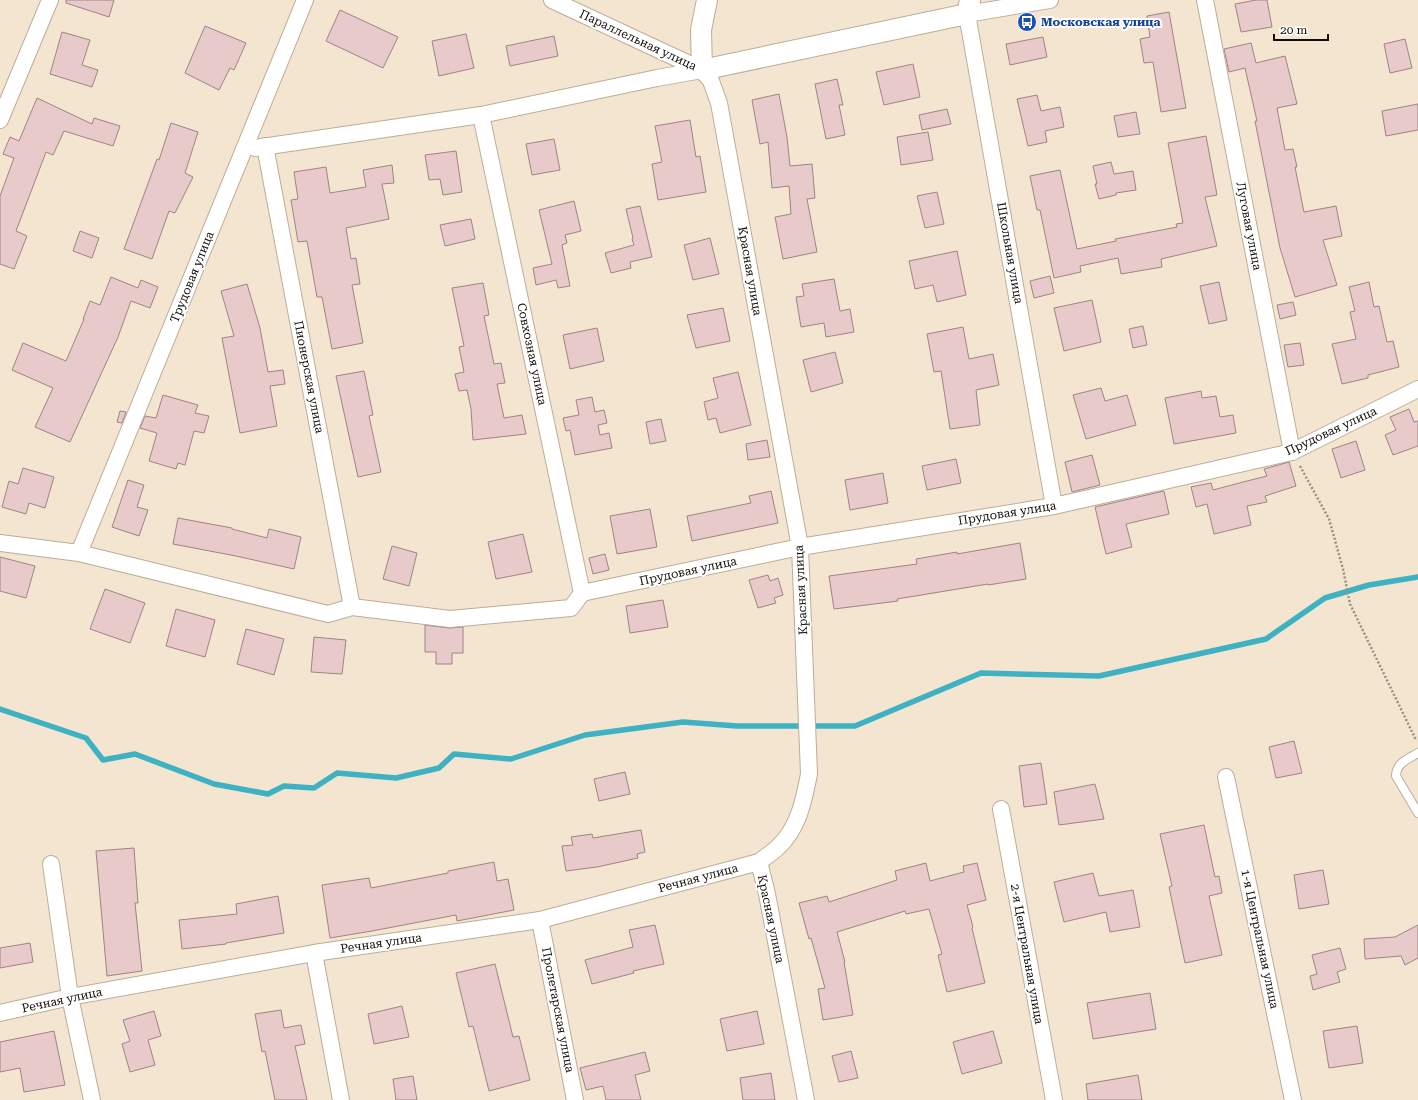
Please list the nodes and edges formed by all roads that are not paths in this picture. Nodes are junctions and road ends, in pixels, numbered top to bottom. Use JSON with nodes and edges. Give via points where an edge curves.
{"nodes":[{"id":1,"x":50,"y":0,"type":"edge"},
{"id":2,"x":305,"y":0,"type":"edge"},
{"id":3,"x":552,"y":0,"type":"edge"},
{"id":4,"x":707,"y":0,"type":"edge"},
{"id":5,"x":1050,"y":0,"type":"edge"},
{"id":6,"x":1205,"y":0,"type":"edge"},
{"id":7,"x":969,"y":7,"type":"edge"},
{"id":8,"x":702,"y":70,"type":"junction"},
{"id":9,"x":481,"y":114,"type":"junction"},
{"id":10,"x":0,"y":120,"type":"edge"},
{"id":11,"x":265,"y":146,"type":"junction"},
{"id":12,"x":244,"y":149,"type":"junction"},
{"id":13,"x":1418,"y":389,"type":"edge"},
{"id":14,"x":1292,"y":452,"type":"junction"},
{"id":15,"x":1054,"y":506,"type":"junction"},
{"id":16,"x":0,"y":543,"type":"edge"},
{"id":17,"x":800,"y":547,"type":"junction"},
{"id":18,"x":79,"y":553,"type":"junction"},
{"id":19,"x":582,"y":593,"type":"junction"},
{"id":20,"x":352,"y":607,"type":"junction"},
{"id":21,"x":1418,"y":753,"type":"edge"},
{"id":22,"x":1226,"y":777,"type":"dead end"},
{"id":23,"x":1001,"y":809,"type":"dead end"},
{"id":24,"x":1418,"y":813,"type":"edge"},
{"id":25,"x":759,"y":862,"type":"junction"},
{"id":26,"x":50,"y":864,"type":"dead end"},
{"id":27,"x":540,"y":920,"type":"junction"},
{"id":28,"x":314,"y":953,"type":"junction"},
{"id":29,"x":70,"y":997,"type":"junction"},
{"id":30,"x":0,"y":1013,"type":"edge"},
{"id":31,"x":92,"y":1100,"type":"edge"},
{"id":32,"x":341,"y":1100,"type":"edge"},
{"id":33,"x":575,"y":1100,"type":"edge"},
{"id":34,"x":806,"y":1100,"type":"edge"},
{"id":35,"x":1054,"y":1100,"type":"edge"},
{"id":36,"x":1293,"y":1100,"type":"edge"}],
"edges":[{"from":1,"to":10,"type":"street"},
{"from":2,"to":12,"type":"street","name":"Трудовая улица"},
{"from":3,"to":8,"type":"street","name":"Параллельная улица"},
{"from":4,"to":8,"type":"street","via":[[701,30]]},
{"from":5,"to":7,"type":"street"},
{"from":6,"to":14,"type":"street","name":"Луговая улица"},
{"from":7,"to":8,"type":"street"},
{"from":7,"to":15,"type":"street","name":"Школьная улица"},
{"from":8,"to":9,"type":"street"},
{"from":8,"to":17,"type":"street","name":"Красная улица","via":[[711,81],[719,103]]},
{"from":9,"to":11,"type":"street"},
{"from":9,"to":19,"type":"street","name":"Совхозная улица"},
{"from":11,"to":12,"type":"street"},
{"from":11,"to":20,"type":"street","name":"Пионерская улица"},
{"from":12,"to":18,"type":"street","name":"Трудовая улица"},
{"from":13,"to":14,"type":"street","name":"Прудовая улица"},
{"from":14,"to":15,"type":"street","name":"Прудовая улица"},
{"from":15,"to":17,"type":"street","name":"Прудовая улица"},
{"from":16,"to":18,"type":"street"},
{"from":17,"to":19,"type":"street","name":"Прудовая улица"},
{"from":17,"to":25,"type":"street","name":"Красная улица","via":[[809,774],[803,805],[794,827],[780,846]]},
{"from":18,"to":20,"type":"street","via":[[328,614]]},
{"from":19,"to":20,"type":"street","via":[[571,608],[450,619]]},
{"from":21,"to":24,"type":"lane","via":[[1400,764],[1396,772],[1397,779]]},
{"from":22,"to":36,"type":"street","name":"1-я Центральная улица"},
{"from":23,"to":35,"type":"street","name":"2-я Центральная улица"},
{"from":25,"to":27,"type":"street","name":"Речная улица"},
{"from":25,"to":34,"type":"street","name":"Красная улица"},
{"from":26,"to":29,"type":"street"},
{"from":27,"to":28,"type":"street","name":"Речная улица"},
{"from":27,"to":33,"type":"street","name":"Пролетарская улица"},
{"from":28,"to":29,"type":"street","name":"Речная улица"},
{"from":28,"to":32,"type":"street"},
{"from":29,"to":30,"type":"street","name":"Речная улица"},
{"from":29,"to":31,"type":"street"}]}
